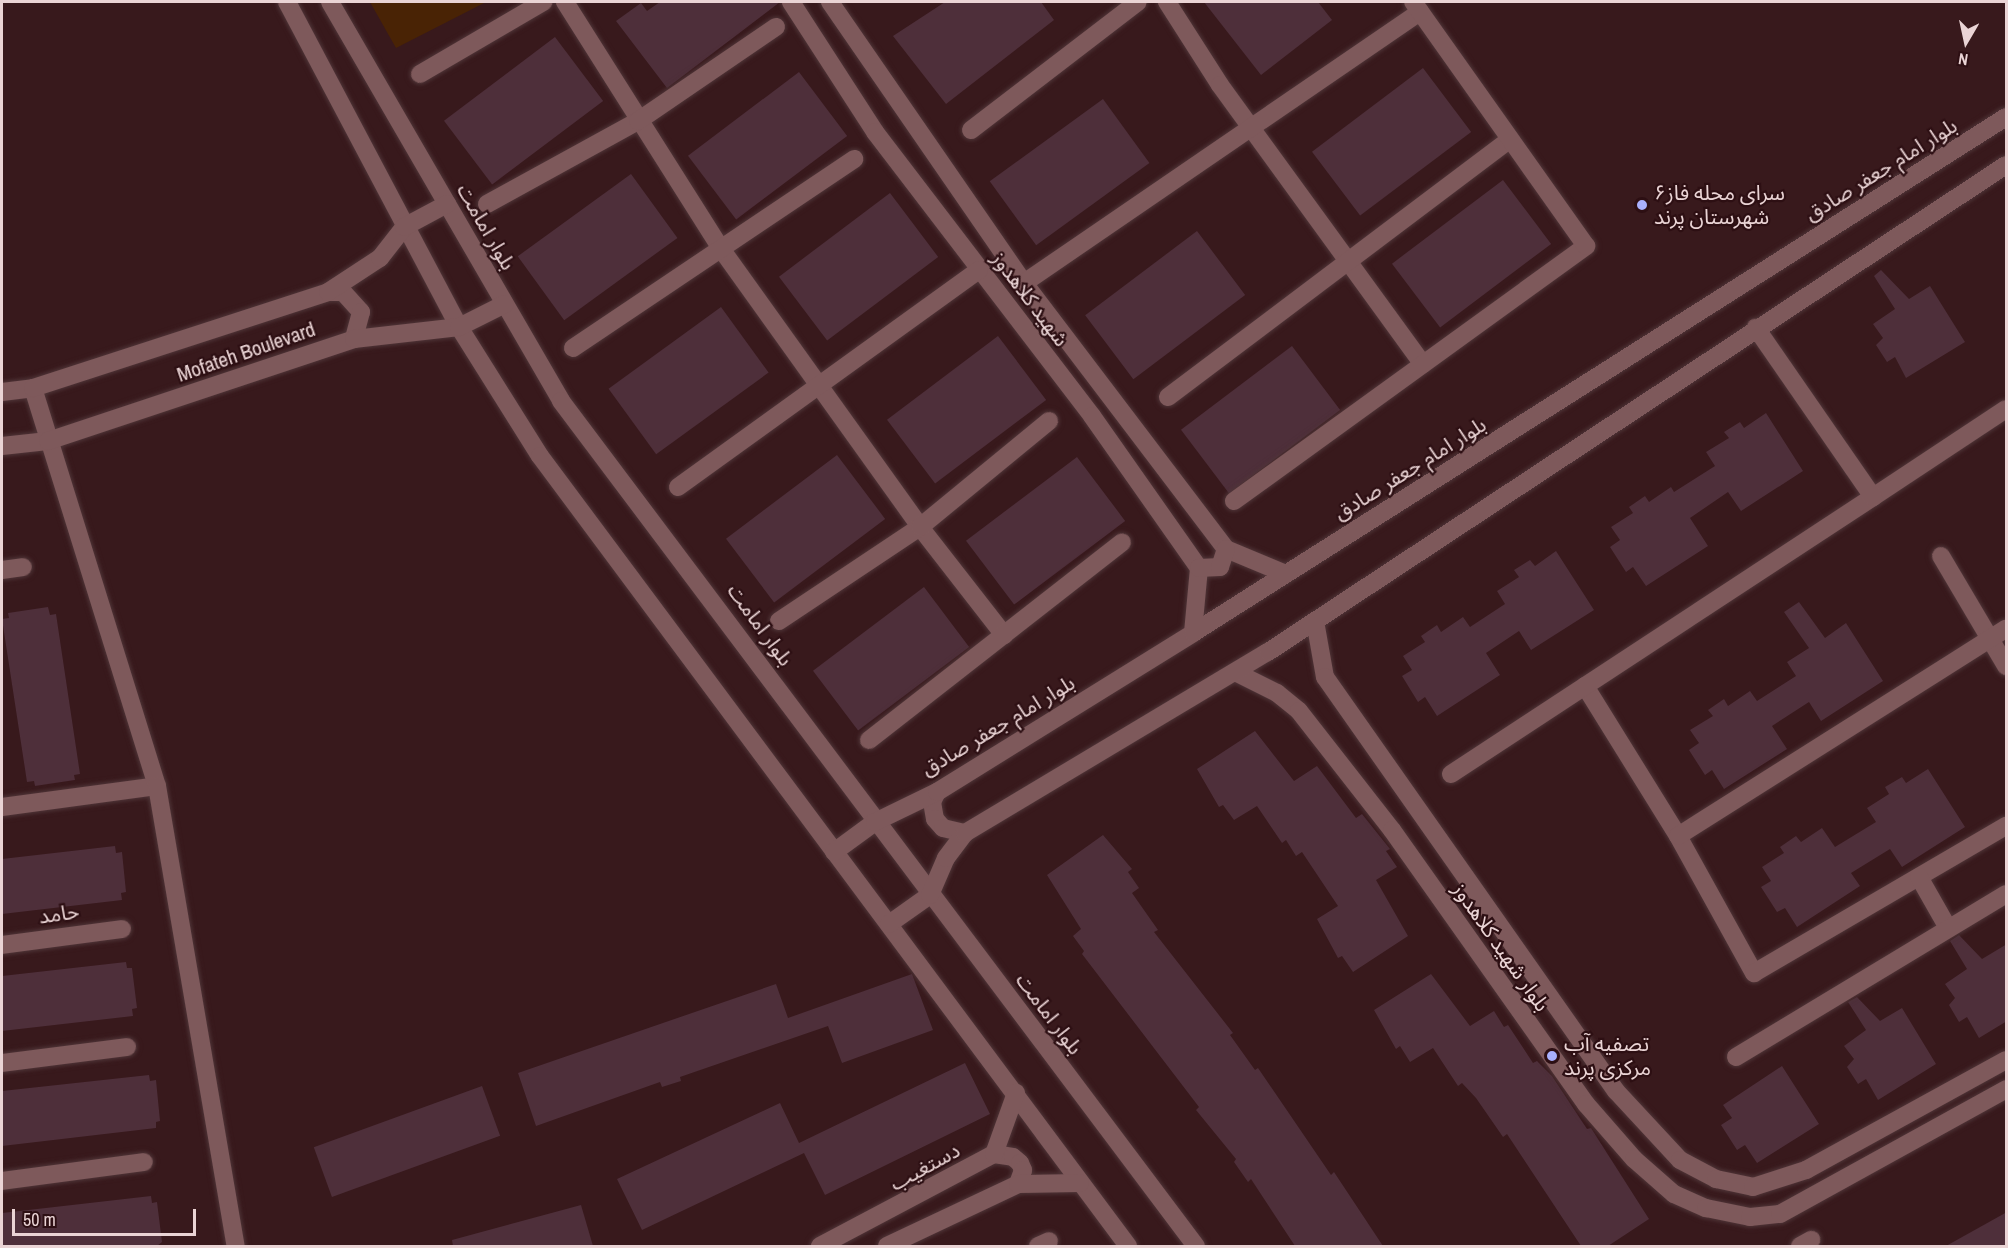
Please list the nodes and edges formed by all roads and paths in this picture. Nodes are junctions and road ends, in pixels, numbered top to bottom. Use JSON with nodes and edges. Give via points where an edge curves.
{"nodes":[{"id":1,"x":287,"y":2,"type":"edge"},
{"id":2,"x":330,"y":2,"type":"edge"},
{"id":3,"x":543,"y":2,"type":"edge"},
{"id":4,"x":565,"y":2,"type":"edge"},
{"id":5,"x":791,"y":2,"type":"edge"},
{"id":6,"x":830,"y":2,"type":"edge"},
{"id":7,"x":1138,"y":2,"type":"edge"},
{"id":8,"x":1167,"y":2,"type":"edge"},
{"id":9,"x":1416,"y":7,"type":"edge"},
{"id":10,"x":776,"y":27,"type":"dead end"},
{"id":11,"x":420,"y":74,"type":"dead end"},
{"id":12,"x":2007,"y":117,"type":"edge"},
{"id":13,"x":638,"y":121,"type":"junction"},
{"id":14,"x":1250,"y":126,"type":"junction"},
{"id":15,"x":971,"y":130,"type":"dead end"},
{"id":16,"x":1508,"y":141,"type":"junction"},
{"id":17,"x":854,"y":159,"type":"dead end"},
{"id":18,"x":2007,"y":165,"type":"edge"},
{"id":19,"x":447,"y":204,"type":"junction"},
{"id":20,"x":488,"y":204,"type":"dead end"},
{"id":21,"x":404,"y":227,"type":"junction"},
{"id":22,"x":722,"y":250,"type":"junction"},
{"id":23,"x":1348,"y":261,"type":"junction"},
{"id":24,"x":979,"y":270,"type":"junction"},
{"id":25,"x":1024,"y":283,"type":"junction"},
{"id":26,"x":328,"y":292,"type":"junction"},
{"id":27,"x":505,"y":304,"type":"junction"},
{"id":28,"x":459,"y":327,"type":"junction"},
{"id":29,"x":1756,"y":328,"type":"junction"},
{"id":30,"x":354,"y":339,"type":"junction"},
{"id":31,"x":573,"y":348,"type":"dead end"},
{"id":32,"x":1423,"y":364,"type":"junction"},
{"id":33,"x":818,"y":385,"type":"junction"},
{"id":34,"x":33,"y":388,"type":"junction"},
{"id":35,"x":2,"y":392,"type":"edge"},
{"id":36,"x":1168,"y":397,"type":"dead end"},
{"id":37,"x":1113,"y":400,"type":"junction"},
{"id":38,"x":2007,"y":409,"type":"edge"},
{"id":39,"x":1092,"y":416,"type":"junction"},
{"id":40,"x":1049,"y":421,"type":"dead end"},
{"id":41,"x":48,"y":441,"type":"junction"},
{"id":42,"x":2,"y":446,"type":"edge"},
{"id":43,"x":678,"y":487,"type":"dead end"},
{"id":44,"x":1873,"y":496,"type":"junction"},
{"id":45,"x":1234,"y":501,"type":"dead end"},
{"id":46,"x":920,"y":527,"type":"junction"},
{"id":47,"x":1122,"y":542,"type":"dead end"},
{"id":48,"x":1226,"y":549,"type":"junction"},
{"id":49,"x":1941,"y":556,"type":"dead end"},
{"id":50,"x":23,"y":567,"type":"dead end"},
{"id":51,"x":1199,"y":568,"type":"junction"},
{"id":52,"x":2,"y":570,"type":"edge"},
{"id":53,"x":1286,"y":574,"type":"junction"},
{"id":54,"x":779,"y":621,"type":"dead end"},
{"id":55,"x":1315,"y":621,"type":"junction"},
{"id":56,"x":2007,"y":629,"type":"edge"},
{"id":57,"x":1193,"y":633,"type":"junction"},
{"id":58,"x":1004,"y":635,"type":"junction"},
{"id":59,"x":1990,"y":639,"type":"junction"},
{"id":60,"x":2007,"y":666,"type":"edge"},
{"id":61,"x":1235,"y":672,"type":"junction"},
{"id":62,"x":1586,"y":686,"type":"junction"},
{"id":63,"x":869,"y":740,"type":"dead end"},
{"id":64,"x":1451,"y":774,"type":"dead end"},
{"id":65,"x":158,"y":786,"type":"junction"},
{"id":66,"x":937,"y":792,"type":"junction"},
{"id":67,"x":2,"y":807,"type":"edge"},
{"id":68,"x":875,"y":822,"type":"junction"},
{"id":69,"x":2007,"y":826,"type":"edge"},
{"id":70,"x":964,"y":832,"type":"junction"},
{"id":71,"x":1678,"y":836,"type":"junction"},
{"id":72,"x":834,"y":852,"type":"junction"},
{"id":73,"x":1919,"y":877,"type":"junction"},
{"id":74,"x":2007,"y":894,"type":"edge"},
{"id":75,"x":930,"y":895,"type":"junction"},
{"id":76,"x":889,"y":924,"type":"junction"},
{"id":77,"x":122,"y":928,"type":"dead end"},
{"id":78,"x":1948,"y":928,"type":"junction"},
{"id":79,"x":2,"y":945,"type":"edge"},
{"id":80,"x":127,"y":1047,"type":"dead end"},
{"id":81,"x":1736,"y":1057,"type":"dead end"},
{"id":82,"x":2007,"y":1060,"type":"edge"},
{"id":83,"x":2,"y":1063,"type":"edge"},
{"id":84,"x":2007,"y":1089,"type":"edge"},
{"id":85,"x":1016,"y":1094,"type":"junction"},
{"id":86,"x":994,"y":1154,"type":"junction"},
{"id":87,"x":144,"y":1162,"type":"dead end"},
{"id":88,"x":2,"y":1181,"type":"edge"},
{"id":89,"x":1080,"y":1183,"type":"junction"},
{"id":90,"x":1018,"y":1184,"type":"junction"},
{"id":91,"x":236,"y":1246,"type":"edge"},
{"id":92,"x":820,"y":1246,"type":"edge"},
{"id":93,"x":887,"y":1246,"type":"edge"},
{"id":94,"x":1128,"y":1246,"type":"edge"},
{"id":95,"x":1196,"y":1246,"type":"edge"}],
"edges":[{"from":1,"to":21,"type":"street"},
{"from":2,"to":19,"type":"street","name":"بلوار امامت"},
{"from":3,"to":11,"type":"street"},
{"from":4,"to":13,"type":"street"},
{"from":5,"to":24,"type":"street","name":"شهید کلاهدوز","via":[[875,132]]},
{"from":6,"to":25,"type":"street","name":"شهید کلاهدوز"},
{"from":7,"to":15,"type":"street"},
{"from":8,"to":14,"type":"street"},
{"from":9,"to":14,"type":"street"},
{"from":9,"to":16,"type":"street"},
{"from":10,"to":13,"type":"street"},
{"from":12,"to":53,"type":"street","name":"بلوار امام جعفر صادق"},
{"from":13,"to":20,"type":"street"},
{"from":13,"to":22,"type":"street"},
{"from":14,"to":23,"type":"street"},
{"from":14,"to":25,"type":"street"},
{"from":16,"to":23,"type":"street"},
{"from":16,"to":32,"type":"street","via":[[1586,246]]},
{"from":17,"to":22,"type":"street"},
{"from":18,"to":29,"type":"street"},
{"from":19,"to":21,"type":"street","name":"Mofateh Boulevard"},
{"from":19,"to":27,"type":"street","name":"بلوار امامت"},
{"from":21,"to":26,"type":"street","name":"Mofateh Boulevard","via":[[380,258]]},
{"from":21,"to":28,"type":"street"},
{"from":22,"to":31,"type":"street"},
{"from":22,"to":33,"type":"street"},
{"from":23,"to":32,"type":"street"},
{"from":23,"to":36,"type":"street"},
{"from":24,"to":33,"type":"street"},
{"from":24,"to":39,"type":"street","name":"شهید کلاهدوز"},
{"from":25,"to":37,"type":"street","name":"شهید کلاهدوز"},
{"from":26,"to":30,"type":"street","via":[[342,292],[355,300],[361,312],[361,327]]},
{"from":26,"to":34,"type":"street","name":"Mofateh Boulevard"},
{"from":27,"to":28,"type":"street","name":"Mofateh Boulevard"},
{"from":27,"to":68,"type":"street","name":"بلوار امامت","via":[[561,401],[700,582]]},
{"from":28,"to":30,"type":"street","name":"Mofateh Boulevard"},
{"from":28,"to":72,"type":"street","via":[[540,456]]},
{"from":29,"to":44,"type":"street"},
{"from":29,"to":55,"type":"street"},
{"from":30,"to":41,"type":"street","name":"Mofateh Boulevard"},
{"from":32,"to":45,"type":"street"},
{"from":33,"to":43,"type":"street"},
{"from":33,"to":46,"type":"street"},
{"from":34,"to":35,"type":"street","name":"Mofateh Boulevard"},
{"from":34,"to":41,"type":"street"},
{"from":37,"to":39,"type":"street"},
{"from":37,"to":48,"type":"street","name":"شهید کلاهدوز"},
{"from":38,"to":44,"type":"street"},
{"from":39,"to":51,"type":"street","name":"شهید کلاهدوز"},
{"from":40,"to":46,"type":"street"},
{"from":41,"to":42,"type":"street","name":"Mofateh Boulevard"},
{"from":41,"to":65,"type":"street"},
{"from":44,"to":62,"type":"street"},
{"from":46,"to":54,"type":"street"},
{"from":46,"to":58,"type":"street"},
{"from":47,"to":58,"type":"street"},
{"from":48,"to":51,"type":"street","via":[[1220,567]]},
{"from":48,"to":53,"type":"street"},
{"from":49,"to":59,"type":"street"},
{"from":50,"to":52,"type":"street"},
{"from":51,"to":57,"type":"street"},
{"from":53,"to":57,"type":"street","name":"بلوار امام جعفر صادق"},
{"from":55,"to":61,"type":"street"},
{"from":55,"to":82,"type":"street","name":"بلوار شهید کلاهدوز","via":[[1324,677],[1616,1091],[1680,1161],[1716,1179],[1753,1186],[1806,1170]]},
{"from":56,"to":59,"type":"street"},
{"from":57,"to":66,"type":"street","name":"بلوار امام جعفر صادق"},
{"from":58,"to":63,"type":"street"},
{"from":59,"to":60,"type":"street"},
{"from":59,"to":71,"type":"street"},
{"from":61,"to":70,"type":"street"},
{"from":61,"to":84,"type":"street","name":"بلوار شهید کلاهدوز","via":[[1277,693],[1299,711],[1392,830],[1586,1104],[1634,1159],[1674,1194],[1706,1208],[1750,1217],[1780,1214]]},
{"from":62,"to":64,"type":"street"},
{"from":62,"to":71,"type":"street"},
{"from":65,"to":67,"type":"street"},
{"from":65,"to":91,"type":"street"},
{"from":66,"to":68,"type":"street","name":"بلوار امام جعفر صادق"},
{"from":66,"to":70,"type":"street","via":[[932,802],[935,819],[943,828]]},
{"from":68,"to":72,"type":"street","name":"بلوار امام جعفر صادق"},
{"from":68,"to":75,"type":"street","name":"بلوار امامت"},
{"from":69,"to":73,"type":"street"},
{"from":70,"to":75,"type":"street","via":[[946,858]]},
{"from":71,"to":73,"type":"street","via":[[1754,973]]},
{"from":72,"to":76,"type":"street"},
{"from":73,"to":78,"type":"street"},
{"from":74,"to":78,"type":"street"},
{"from":75,"to":76,"type":"street"},
{"from":75,"to":95,"type":"street","name":"بلوار امامت"},
{"from":76,"to":85,"type":"street"},
{"from":77,"to":79,"type":"street","name":"حامد"},
{"from":78,"to":81,"type":"street"},
{"from":80,"to":83,"type":"street"},
{"from":85,"to":86,"type":"street","name":"دستغیب"},
{"from":85,"to":89,"type":"street"},
{"from":86,"to":90,"type":"street","via":[[1013,1156],[1020,1163],[1023,1170]]},
{"from":86,"to":92,"type":"street","name":"دستغیب"},
{"from":87,"to":88,"type":"street"},
{"from":89,"to":90,"type":"street"},
{"from":89,"to":94,"type":"street"},
{"from":90,"to":93,"type":"street"}]}
